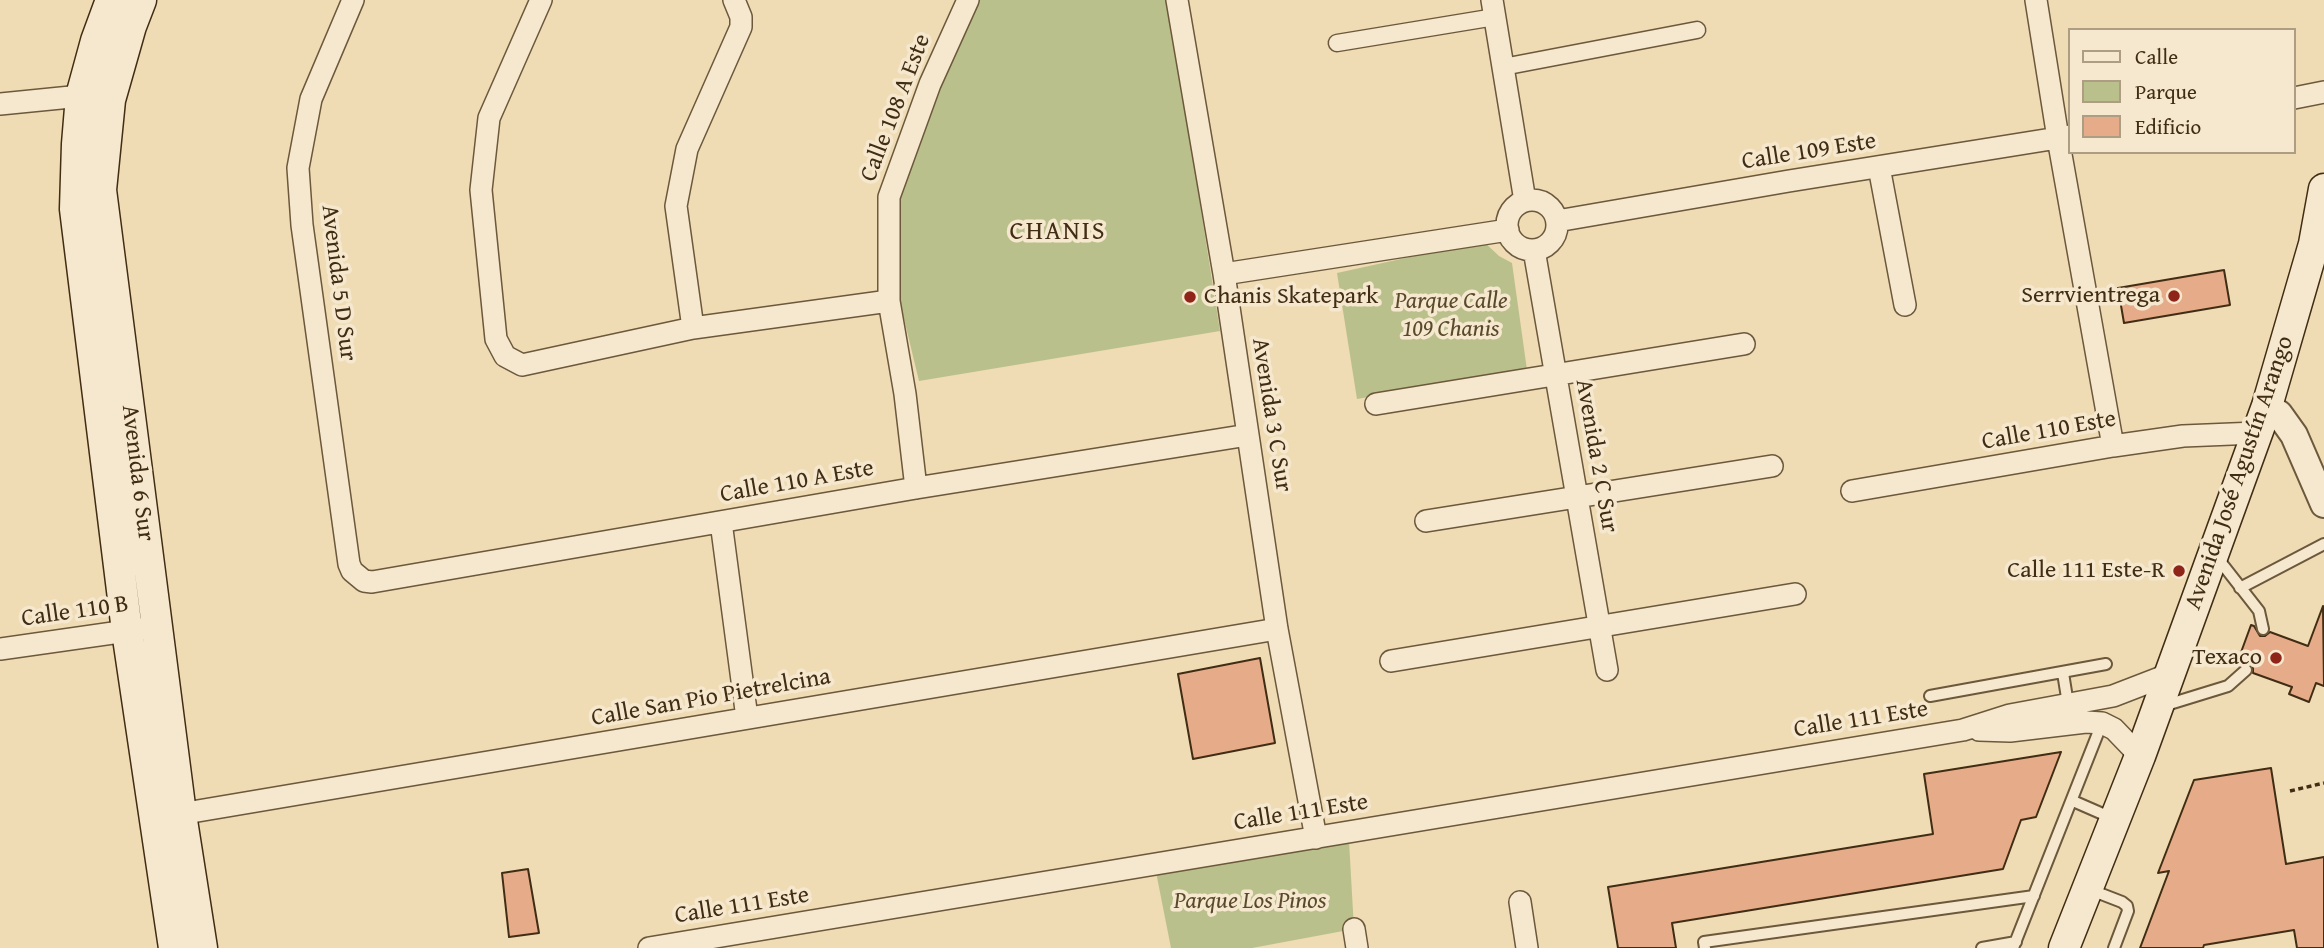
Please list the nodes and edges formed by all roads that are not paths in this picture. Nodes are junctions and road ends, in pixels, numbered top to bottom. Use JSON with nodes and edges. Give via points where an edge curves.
{"nodes":[{"id":1,"x":111,"y":0,"type":"edge"},
{"id":2,"x":141,"y":0,"type":"edge"},
{"id":3,"x":352,"y":0,"type":"edge"},
{"id":4,"x":541,"y":0,"type":"edge"},
{"id":5,"x":968,"y":0,"type":"edge"},
{"id":6,"x":1177,"y":0,"type":"edge"},
{"id":7,"x":2036,"y":0,"type":"edge"},
{"id":8,"x":737,"y":8,"type":"edge"},
{"id":9,"x":1494,"y":9,"type":"edge"},
{"id":10,"x":1697,"y":30,"type":"dead end"},
{"id":11,"x":1337,"y":43,"type":"dead end"},
{"id":12,"x":1503,"y":67,"type":"junction"},
{"id":13,"x":2324,"y":92,"type":"edge"},
{"id":14,"x":96,"y":98,"type":"junction"},
{"id":15,"x":2296,"y":98,"type":"edge"},
{"id":16,"x":0,"y":104,"type":"edge"},
{"id":17,"x":2064,"y":137,"type":"edge"},
{"id":18,"x":1879,"y":167,"type":"junction"},
{"id":19,"x":2324,"y":189,"type":"edge"},
{"id":20,"x":1525,"y":201,"type":"junction"},
{"id":21,"x":1557,"y":221,"type":"junction"},
{"id":22,"x":1507,"y":230,"type":"junction"},
{"id":23,"x":1534,"y":250,"type":"junction"},
{"id":24,"x":1224,"y":274,"type":"junction"},
{"id":25,"x":889,"y":300,"type":"junction"},
{"id":26,"x":1905,"y":305,"type":"dead end"},
{"id":27,"x":693,"y":328,"type":"junction"},
{"id":28,"x":1744,"y":344,"type":"dead end"},
{"id":29,"x":1555,"y":375,"type":"junction"},
{"id":30,"x":1376,"y":404,"type":"dead end"},
{"id":31,"x":2262,"y":420,"type":"junction"},
{"id":32,"x":1248,"y":435,"type":"junction"},
{"id":33,"x":2113,"y":446,"type":"junction"},
{"id":34,"x":1772,"y":466,"type":"dead end"},
{"id":35,"x":916,"y":488,"type":"junction"},
{"id":36,"x":1852,"y":491,"type":"dead end"},
{"id":37,"x":1577,"y":497,"type":"junction"},
{"id":38,"x":2324,"y":504,"type":"edge"},
{"id":39,"x":721,"y":522,"type":"junction"},
{"id":40,"x":1426,"y":522,"type":"dead end"},
{"id":41,"x":2324,"y":544,"type":"edge"},
{"id":42,"x":2212,"y":552,"type":"junction"},
{"id":43,"x":357,"y":577,"type":"joint"},
{"id":44,"x":2240,"y":588,"type":"junction"},
{"id":45,"x":1795,"y":594,"type":"dead end"},
{"id":46,"x":157,"y":626,"type":"junction"},
{"id":47,"x":1599,"y":626,"type":"junction"},
{"id":48,"x":1278,"y":629,"type":"junction"},
{"id":49,"x":2263,"y":629,"type":"dead end"},
{"id":50,"x":127,"y":631,"type":"junction"},
{"id":51,"x":0,"y":649,"type":"edge"},
{"id":52,"x":1391,"y":661,"type":"dead end"},
{"id":53,"x":2106,"y":664,"type":"dead end"},
{"id":54,"x":1607,"y":670,"type":"dead end"},
{"id":55,"x":2246,"y":670,"type":"dead end"},
{"id":56,"x":2063,"y":673,"type":"junction"},
{"id":57,"x":2170,"y":674,"type":"junction"},
{"id":58,"x":1930,"y":696,"type":"dead end"},
{"id":59,"x":2068,"y":704,"type":"junction"},
{"id":60,"x":2157,"y":708,"type":"junction"},
{"id":61,"x":747,"y":718,"type":"junction"},
{"id":62,"x":2102,"y":723,"type":"junction"},
{"id":63,"x":1963,"y":730,"type":"junction"},
{"id":64,"x":2140,"y":756,"type":"junction"},
{"id":65,"x":2073,"y":801,"type":"junction"},
{"id":66,"x":167,"y":816,"type":"junction"},
{"id":67,"x":2115,"y":819,"type":"junction"},
{"id":68,"x":1316,"y":838,"type":"junction"},
{"id":69,"x":2088,"y":889,"type":"junction"},
{"id":70,"x":2034,"y":895,"type":"junction"},
{"id":71,"x":1520,"y":902,"type":"dead end"},
{"id":72,"x":2014,"y":945,"type":"edge"},
{"id":73,"x":174,"y":948,"type":"edge"},
{"id":74,"x":202,"y":948,"type":"edge"},
{"id":75,"x":649,"y":948,"type":"edge"},
{"id":76,"x":1527,"y":948,"type":"edge"},
{"id":77,"x":1705,"y":948,"type":"edge"},
{"id":78,"x":1982,"y":948,"type":"edge"},
{"id":79,"x":2064,"y":948,"type":"edge"},
{"id":80,"x":2113,"y":948,"type":"edge"}],
"edges":[{"from":1,"to":14,"type":"main road","name":"Avenida 6 Sur","via":[[96,41]]},
{"from":2,"to":14,"type":"main road","name":"Avenida 6 Sur"},
{"from":3,"to":43,"type":"street","name":"Avenida 5 D Sur","via":[[311,99],[298,168],[349,564]]},
{"from":4,"to":27,"type":"street","via":[[489,118],[481,190],[499,348],[522,365]]},
{"from":5,"to":25,"type":"street","name":"Calle 108 A Este","via":[[930,84],[889,197]]},
{"from":6,"to":24,"type":"street","name":"Avenida 3 C Sur"},
{"from":7,"to":17,"type":"street"},
{"from":8,"to":27,"type":"street","via":[[741,27],[687,149],[676,206]]},
{"from":9,"to":11,"type":"street"},
{"from":9,"to":12,"type":"street"},
{"from":10,"to":12,"type":"street"},
{"from":12,"to":20,"type":"street"},
{"from":13,"to":15,"type":"street"},
{"from":14,"to":16,"type":"street"},
{"from":14,"to":46,"type":"main road","name":"Avenida 6 Sur","via":[[101,190]]},
{"from":14,"to":50,"type":"main road","name":"Avenida 6 Sur","via":[[76,144],[75,209]]},
{"from":17,"to":18,"type":"street","name":"Calle 109 Este"},
{"from":17,"to":33,"type":"street"},
{"from":18,"to":21,"type":"street","name":"Calle 109 Este"},
{"from":18,"to":26,"type":"street"},
{"from":19,"to":31,"type":"main road","name":"Avenida José Agustín Arango","via":[[2314,244]]},
{"from":20,"to":21,"type":"street","via":[[1542,202]]},
{"from":20,"to":22,"type":"street","via":[[1513,209]]},
{"from":21,"to":23,"type":"street","via":[[1549,244]]},
{"from":22,"to":23,"type":"street","via":[[1517,245]]},
{"from":22,"to":24,"type":"street"},
{"from":23,"to":29,"type":"street","name":"Avenida 2 C Sur"},
{"from":24,"to":32,"type":"street","name":"Avenida 3 C Sur"},
{"from":25,"to":27,"type":"street"},
{"from":25,"to":35,"type":"street","name":"Calle 108 A Este"},
{"from":28,"to":29,"type":"street"},
{"from":29,"to":30,"type":"street"},
{"from":29,"to":37,"type":"street","name":"Avenida 2 C Sur"},
{"from":31,"to":33,"type":"street","name":"Calle 110 Este"},
{"from":31,"to":38,"type":"street","via":[[2279,414],[2294,435]]},
{"from":31,"to":42,"type":"main road","name":"Avenida José Agustín Arango"},
{"from":32,"to":35,"type":"street","name":"Calle 110 A Este"},
{"from":32,"to":48,"type":"street","name":"Avenida 3 C Sur"},
{"from":33,"to":36,"type":"street","name":"Calle 110 Este"},
{"from":34,"to":37,"type":"street"},
{"from":35,"to":39,"type":"street","name":"Calle 110 A Este"},
{"from":37,"to":40,"type":"street"},
{"from":37,"to":47,"type":"street","name":"Avenida 2 C Sur"},
{"from":39,"to":43,"type":"street","name":"Calle 110 A Este","via":[[372,582]]},
{"from":39,"to":61,"type":"street"},
{"from":41,"to":44,"type":"lane"},
{"from":42,"to":44,"type":"lane"},
{"from":42,"to":57,"type":"main road","name":"Avenida José Agustín Arango"},
{"from":44,"to":49,"type":"lane","via":[[2259,611]]},
{"from":45,"to":47,"type":"street"},
{"from":46,"to":50,"type":"street","name":"Calle 110 B"},
{"from":46,"to":66,"type":"main road","name":"Avenida 6 Sur"},
{"from":47,"to":52,"type":"street"},
{"from":47,"to":54,"type":"street","name":"Avenida 2 C Sur"},
{"from":48,"to":61,"type":"street","name":"Calle San Pio Pietrelcina"},
{"from":48,"to":68,"type":"street","name":"Avenida 3 C Sur"},
{"from":50,"to":51,"type":"street","name":"Calle 110 B"},
{"from":50,"to":66,"type":"main road","name":"Avenida 6 Sur"},
{"from":53,"to":56,"type":"lane"},
{"from":55,"to":60,"type":"lane","via":[[2228,687]]},
{"from":56,"to":58,"type":"lane"},
{"from":56,"to":59,"type":"lane"},
{"from":57,"to":59,"type":"street","name":"Calle 111 Este","via":[[2121,694]]},
{"from":57,"to":60,"type":"main road","name":"Avenida José Agustín Arango"},
{"from":59,"to":63,"type":"street","name":"Calle 111 Este"},
{"from":60,"to":64,"type":"main road","name":"Avenida José Agustín Arango"},
{"from":61,"to":66,"type":"street","name":"Calle San Pio Pietrelcina"},
{"from":62,"to":63,"type":"street","name":"Calle 111 Este"},
{"from":62,"to":64,"type":"street"},
{"from":62,"to":65,"type":"lane"},
{"from":63,"to":68,"type":"street","name":"Calle 111 Este"},
{"from":64,"to":67,"type":"main road","name":"Avenida José Agustín Arango"},
{"from":65,"to":67,"type":"lane"},
{"from":65,"to":70,"type":"lane"},
{"from":66,"to":73,"type":"main road","name":"Avenida 6 Sur"},
{"from":66,"to":74,"type":"main road","name":"Avenida 6 Sur"},
{"from":67,"to":69,"type":"main road","name":"Avenida José Agustín Arango"},
{"from":68,"to":75,"type":"street","name":"Calle 111 Este"},
{"from":69,"to":79,"type":"main road","name":"Avenida José Agustín Arango"},
{"from":69,"to":80,"type":"lane","via":[[2127,906]]},
{"from":70,"to":72,"type":"lane"},
{"from":70,"to":77,"type":"lane","via":[[1704,942]]},
{"from":71,"to":76,"type":"street"},
{"from":72,"to":78,"type":"lane"}]}
